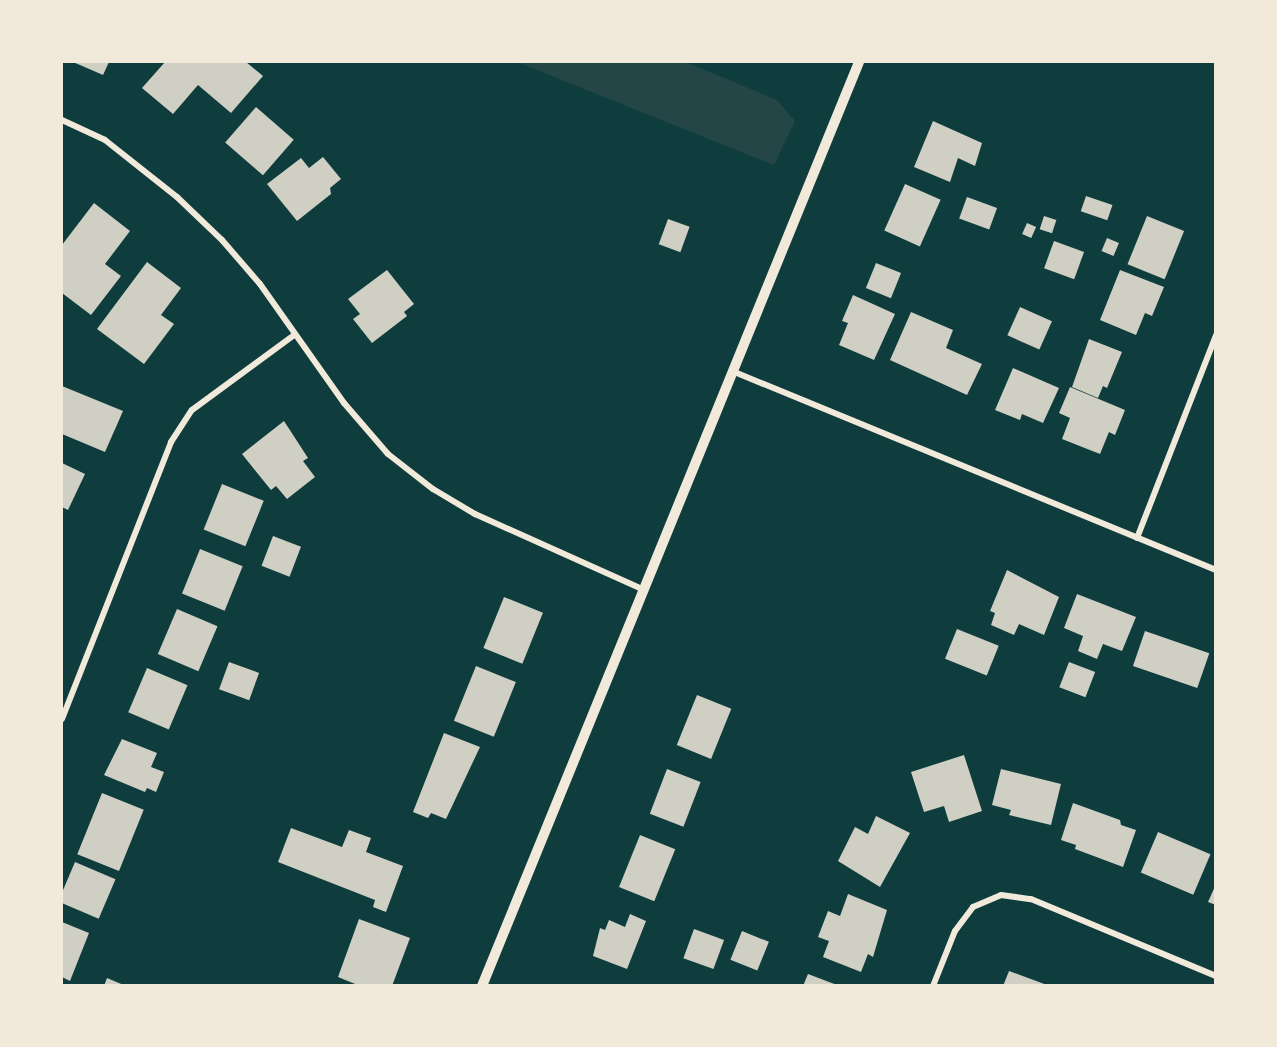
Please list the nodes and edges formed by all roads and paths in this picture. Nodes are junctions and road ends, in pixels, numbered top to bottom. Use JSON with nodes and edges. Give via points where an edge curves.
{"nodes":[{"id":1,"x":859,"y":62,"type":"edge"},
{"id":2,"x":62,"y":120,"type":"edge"},
{"id":3,"x":294,"y":335,"type":"junction"},
{"id":4,"x":1215,"y":335,"type":"edge"},
{"id":5,"x":732,"y":371,"type":"junction"},
{"id":6,"x":1137,"y":538,"type":"junction"},
{"id":7,"x":1215,"y":570,"type":"edge"},
{"id":8,"x":644,"y":590,"type":"junction"},
{"id":9,"x":62,"y":719,"type":"edge"},
{"id":10,"x":1215,"y":976,"type":"edge"},
{"id":11,"x":482,"y":986,"type":"edge"},
{"id":12,"x":933,"y":986,"type":"edge"}],
"edges":[{"from":1,"to":5,"type":"street"},
{"from":2,"to":3,"type":"street","via":[[105,140],[177,197],[261,284]]},
{"from":3,"to":8,"type":"street","via":[[388,454],[433,489],[519,535]]},
{"from":3,"to":9,"type":"street","via":[[192,410],[171,442]]},
{"from":4,"to":6,"type":"street"},
{"from":5,"to":6,"type":"street"},
{"from":5,"to":8,"type":"street"},
{"from":6,"to":7,"type":"street"},
{"from":8,"to":11,"type":"street"},
{"from":10,"to":12,"type":"street","via":[[1031,899],[1001,896],[973,907],[956,931]]}]}
